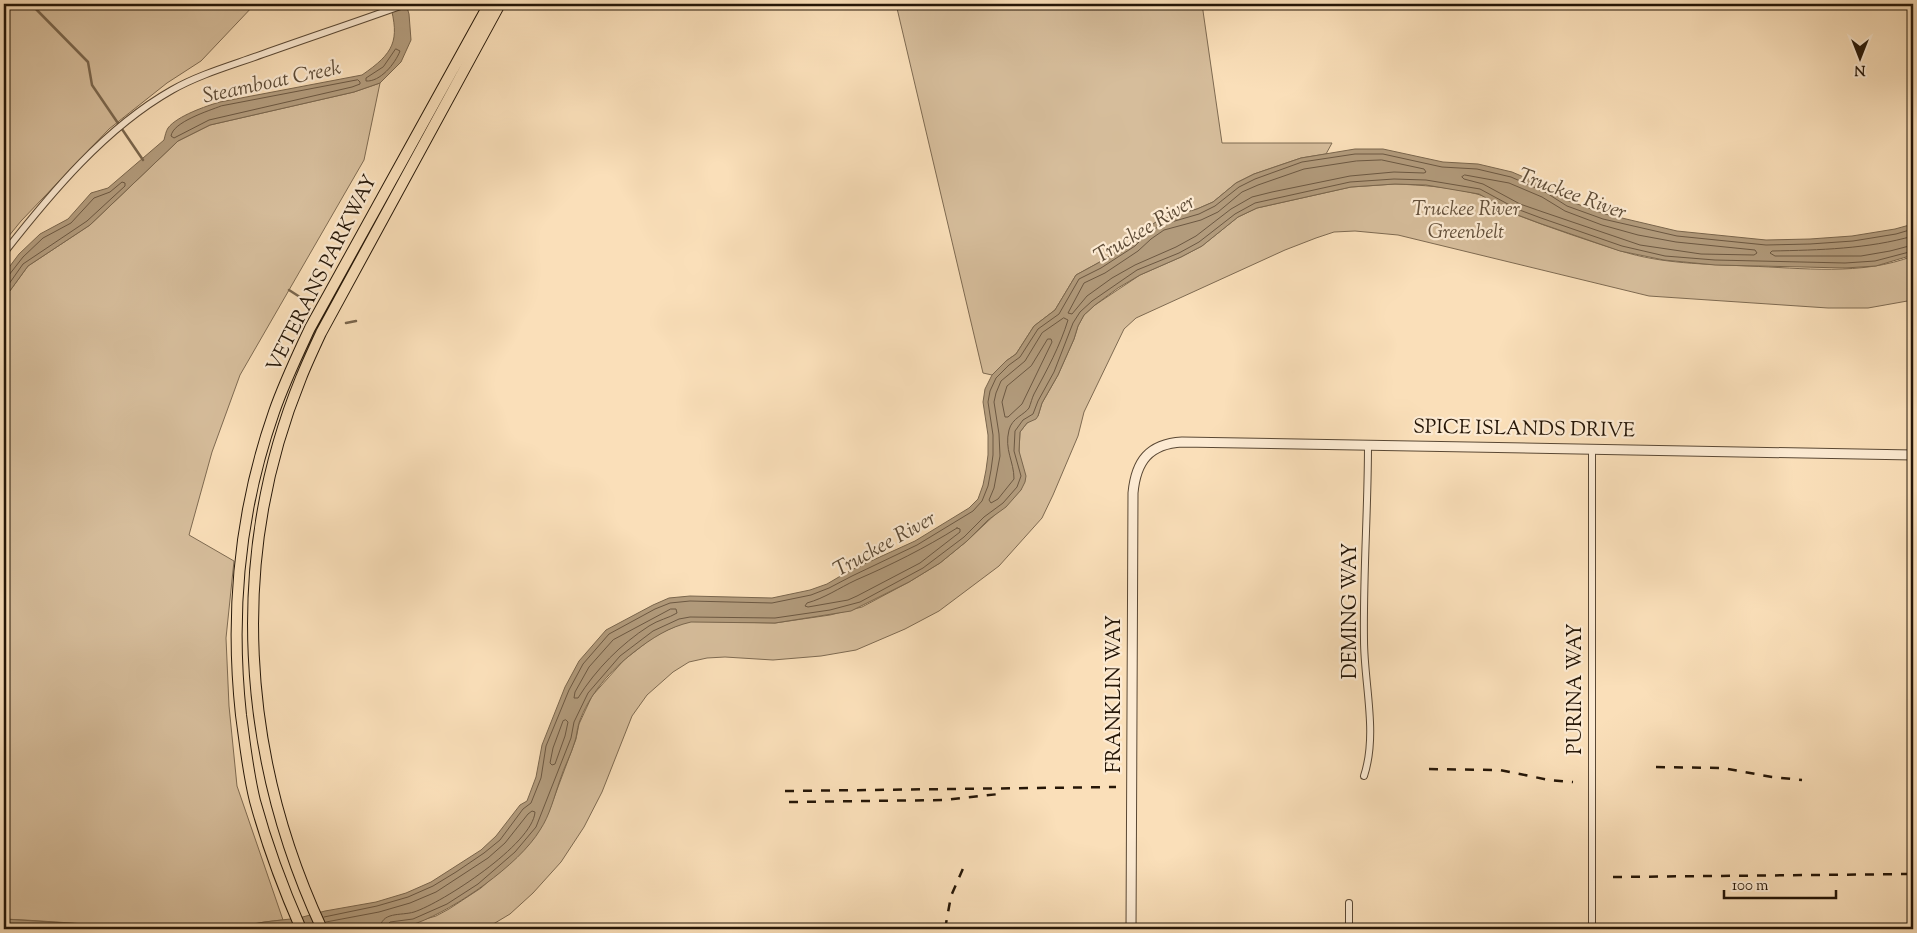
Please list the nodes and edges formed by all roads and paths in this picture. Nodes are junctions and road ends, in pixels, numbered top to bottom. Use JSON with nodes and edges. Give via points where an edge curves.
{"nodes":[{"id":1,"x":406,"y":4,"type":"edge"},
{"id":2,"x":489,"y":4,"type":"edge"},
{"id":3,"x":500,"y":4,"type":"edge"},
{"id":4,"x":4,"y":252,"type":"edge"},
{"id":5,"x":1368,"y":445,"type":"junction"},
{"id":6,"x":1592,"y":449,"type":"junction"},
{"id":7,"x":1913,"y":455,"type":"edge"},
{"id":8,"x":1141,"y":461,"type":"joint"},
{"id":9,"x":1364,"y":776,"type":"dead end"},
{"id":10,"x":1349,"y":903,"type":"dead end"},
{"id":11,"x":302,"y":929,"type":"edge"},
{"id":12,"x":322,"y":929,"type":"edge"},
{"id":13,"x":1131,"y":929,"type":"edge"},
{"id":14,"x":1349,"y":929,"type":"edge"},
{"id":15,"x":1592,"y":929,"type":"edge"}],
"edges":[{"from":1,"to":4,"type":"street","via":[[208,74],[156,100],[89,155]]},
{"from":2,"to":11,"type":"main road","name":"VETERANS PARKWAY","via":[[310,328],[265,442],[246,523],[237,622],[245,748],[255,800],[271,852]]},
{"from":3,"to":12,"type":"main road","name":"VETERANS PARKWAY","via":[[321,333],[301,378],[268,482],[252,622],[255,696],[274,797],[295,864]]},
{"from":5,"to":6,"type":"street","name":"SPICE ISLANDS DRIVE"},
{"from":5,"to":8,"type":"street","name":"SPICE ISLANDS DRIVE","via":[[1172,442],[1154,450]]},
{"from":5,"to":9,"type":"street","name":"DEMING WAY","via":[[1364,639],[1370,737]]},
{"from":6,"to":7,"type":"street","name":"SPICE ISLANDS DRIVE"},
{"from":6,"to":15,"type":"street","name":"PURINA WAY"},
{"from":8,"to":13,"type":"street","name":"FRANKLIN WAY","via":[[1133,493]]},
{"from":10,"to":14,"type":"street"}]}
